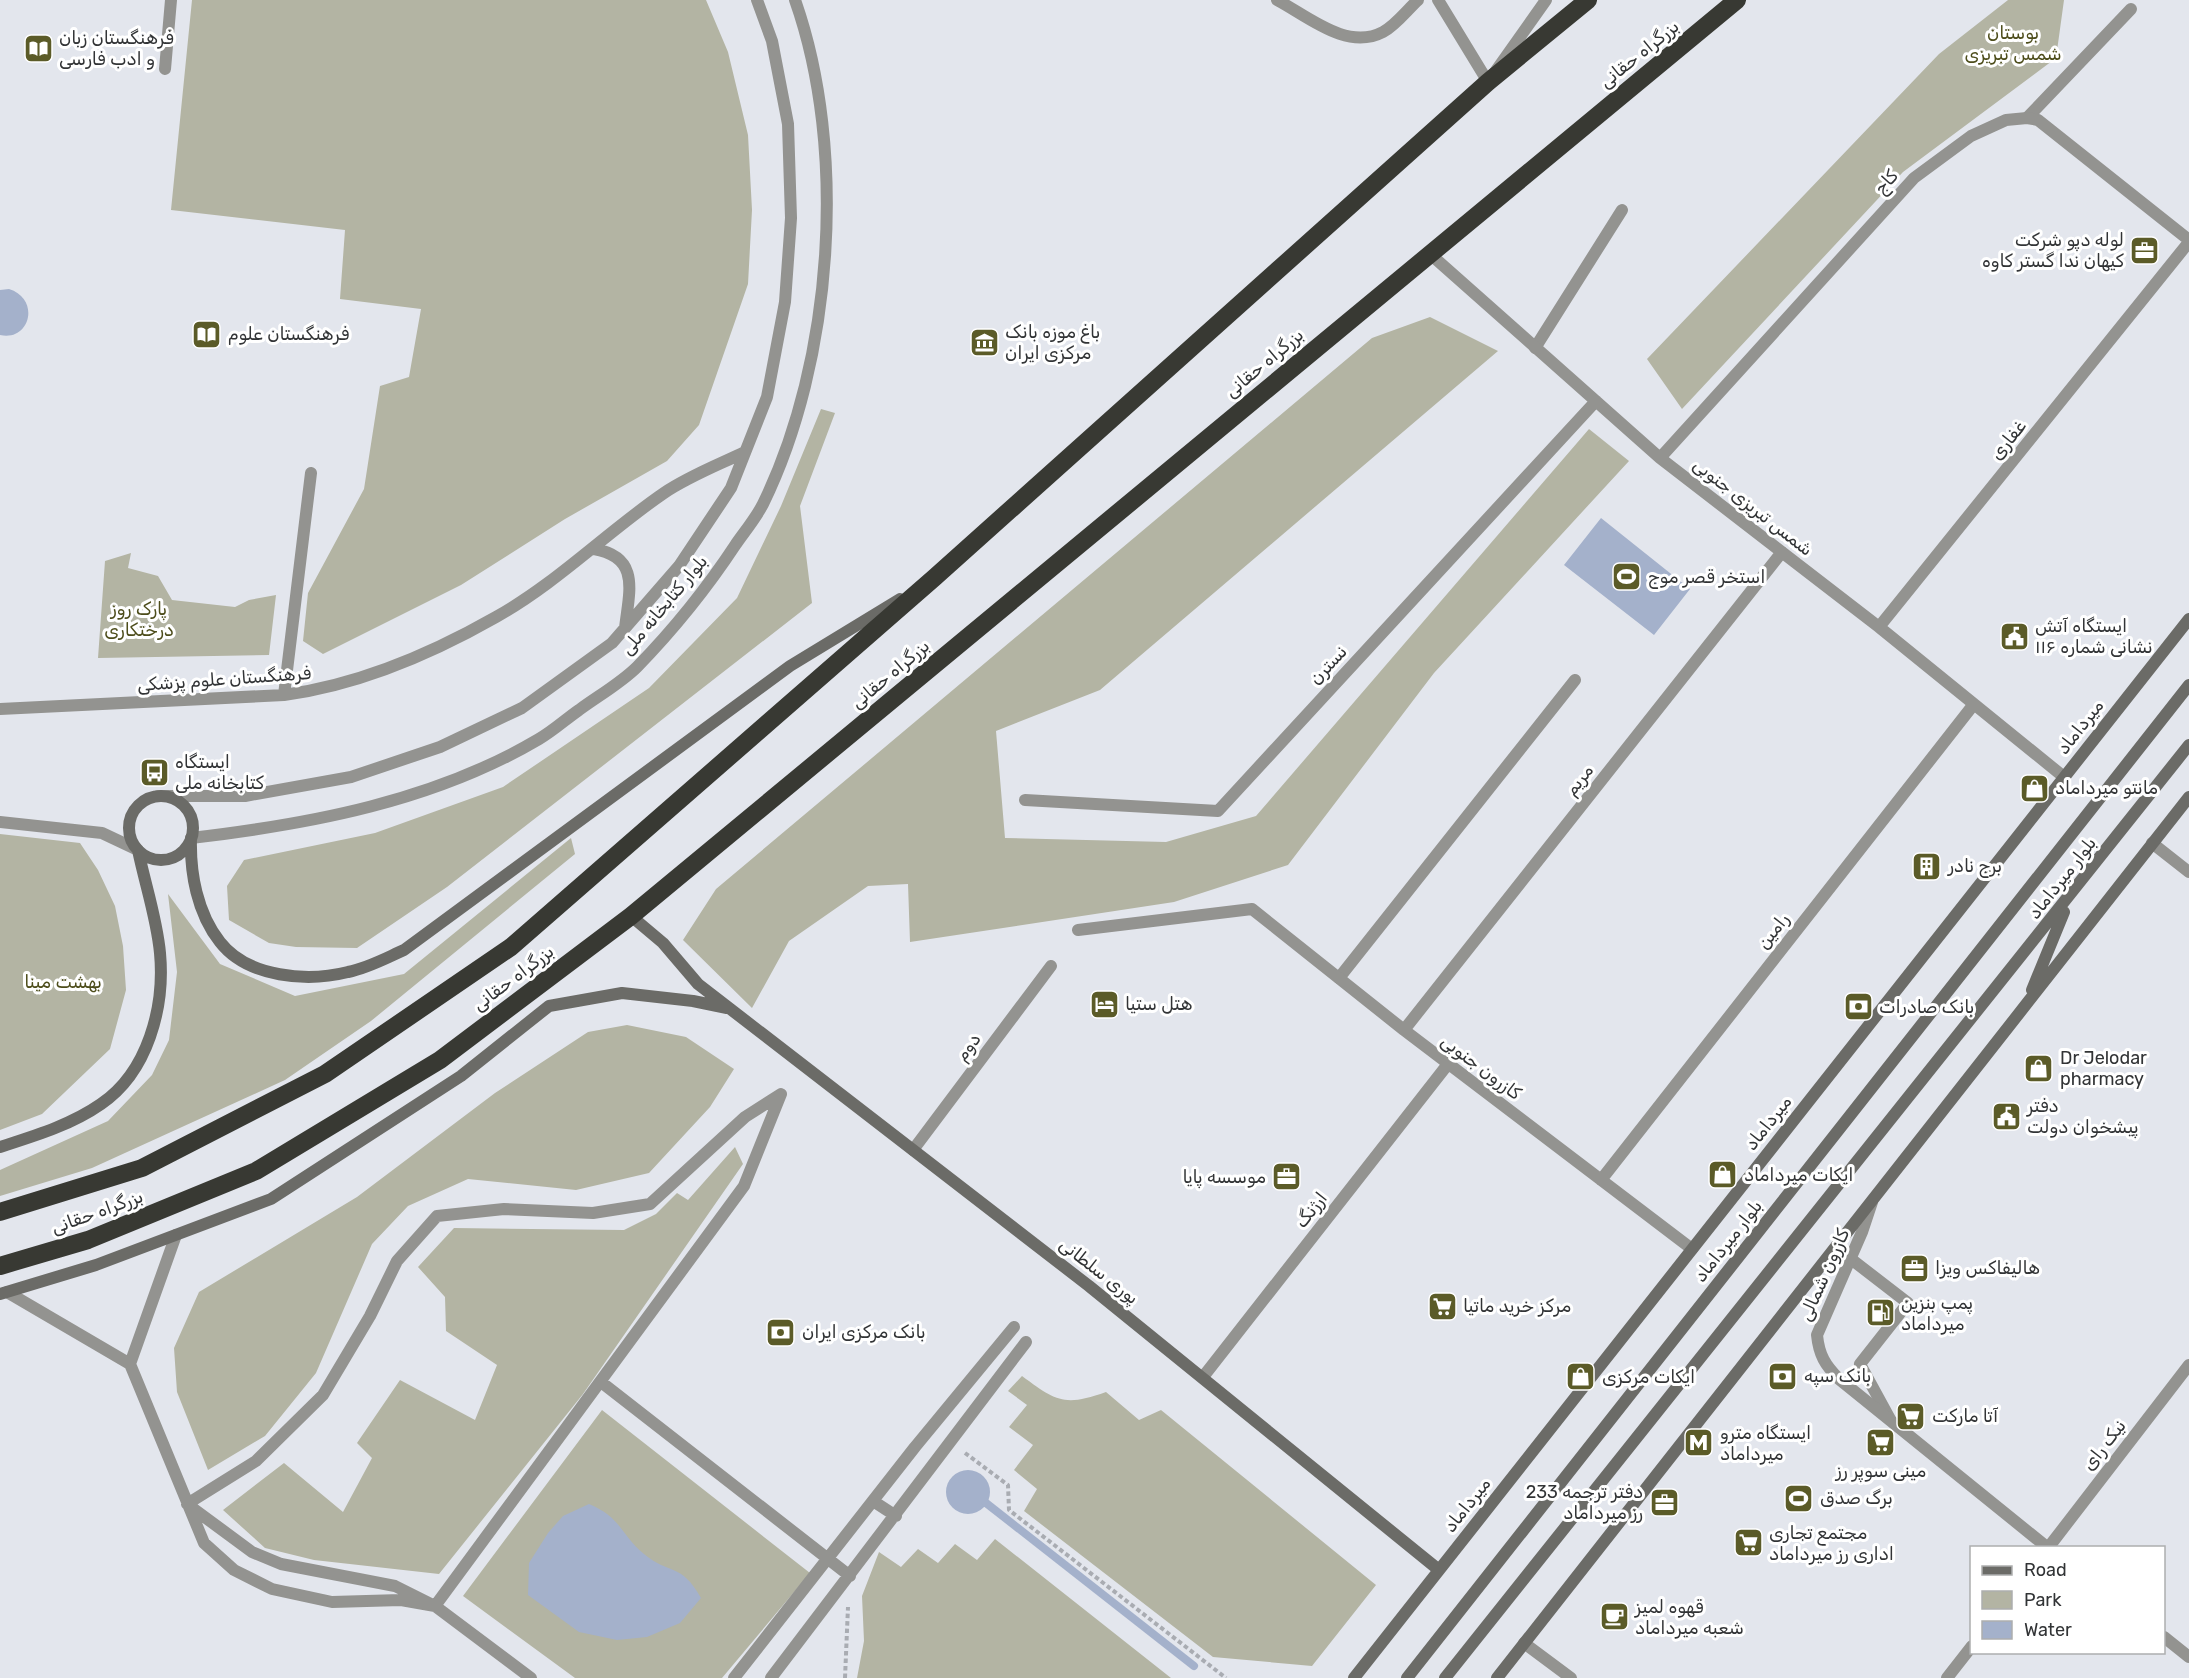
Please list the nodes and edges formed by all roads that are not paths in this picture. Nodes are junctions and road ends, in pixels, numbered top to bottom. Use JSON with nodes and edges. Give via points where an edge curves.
{"nodes":[{"id":1,"x":171,"y":0,"type":"edge"},
{"id":2,"x":757,"y":0,"type":"edge"},
{"id":3,"x":795,"y":0,"type":"edge"},
{"id":4,"x":1277,"y":0,"type":"edge"},
{"id":5,"x":1418,"y":0,"type":"edge"},
{"id":6,"x":1438,"y":0,"type":"edge"},
{"id":7,"x":1546,"y":0,"type":"edge"},
{"id":8,"x":1588,"y":0,"type":"edge"},
{"id":9,"x":1737,"y":0,"type":"edge"},
{"id":10,"x":2132,"y":9,"type":"dead end"},
{"id":11,"x":165,"y":69,"type":"dead end"},
{"id":12,"x":1488,"y":82,"type":"junction"},
{"id":13,"x":2027,"y":118,"type":"junction"},
{"id":14,"x":1622,"y":210,"type":"dead end"},
{"id":15,"x":2189,"y":241,"type":"edge"},
{"id":16,"x":1429,"y":253,"type":"junction"},
{"id":17,"x":1535,"y":348,"type":"junction"},
{"id":18,"x":1596,"y":401,"type":"junction"},
{"id":19,"x":745,"y":452,"type":"junction"},
{"id":20,"x":1660,"y":458,"type":"junction"},
{"id":21,"x":311,"y":473,"type":"dead end"},
{"id":22,"x":594,"y":549,"type":"junction"},
{"id":23,"x":1782,"y":552,"type":"junction"},
{"id":24,"x":934,"y":578,"type":"junction"},
{"id":25,"x":2189,"y":619,"type":"edge"},
{"id":26,"x":1879,"y":627,"type":"junction"},
{"id":27,"x":625,"y":628,"type":"junction"},
{"id":28,"x":1575,"y":680,"type":"dead end"},
{"id":29,"x":2189,"y":685,"type":"edge"},
{"id":30,"x":284,"y":695,"type":"junction"},
{"id":31,"x":1974,"y":704,"type":"junction"},
{"id":32,"x":0,"y":709,"type":"edge"},
{"id":33,"x":2189,"y":745,"type":"edge"},
{"id":34,"x":2064,"y":777,"type":"junction"},
{"id":35,"x":158,"y":796,"type":"junction"},
{"id":36,"x":2189,"y":797,"type":"edge"},
{"id":37,"x":1025,"y":800,"type":"dead end"},
{"id":38,"x":0,"y":822,"type":"edge"},
{"id":39,"x":191,"y":838,"type":"junction"},
{"id":40,"x":2152,"y":843,"type":"junction"},
{"id":41,"x":138,"y":850,"type":"junction"},
{"id":42,"x":2189,"y":872,"type":"edge"},
{"id":43,"x":2070,"y":898,"type":"junction"},
{"id":44,"x":631,"y":916,"type":"junction"},
{"id":45,"x":1078,"y":930,"type":"dead end"},
{"id":46,"x":1051,"y":966,"type":"dead end"},
{"id":47,"x":1339,"y":978,"type":"junction"},
{"id":48,"x":2025,"y":1005,"type":"junction"},
{"id":49,"x":731,"y":1009,"type":"junction"},
{"id":50,"x":1404,"y":1030,"type":"junction"},
{"id":51,"x":1448,"y":1064,"type":"junction"},
{"id":52,"x":0,"y":1147,"type":"edge"},
{"id":53,"x":913,"y":1150,"type":"junction"},
{"id":54,"x":1600,"y":1180,"type":"junction"},
{"id":55,"x":1873,"y":1198,"type":"junction"},
{"id":56,"x":0,"y":1212,"type":"edge"},
{"id":57,"x":176,"y":1235,"type":"junction"},
{"id":58,"x":1692,"y":1249,"type":"junction"},
{"id":59,"x":1851,"y":1259,"type":"junction"},
{"id":60,"x":0,"y":1266,"type":"edge"},
{"id":61,"x":4,"y":1293,"type":"edge"},
{"id":62,"x":1014,"y":1327,"type":"dead end"},
{"id":63,"x":1026,"y":1342,"type":"dead end"},
{"id":64,"x":130,"y":1364,"type":"junction"},
{"id":65,"x":2189,"y":1365,"type":"edge"},
{"id":66,"x":1203,"y":1377,"type":"junction"},
{"id":67,"x":601,"y":1382,"type":"junction"},
{"id":68,"x":1890,"y":1420,"type":"junction"},
{"id":69,"x":873,"y":1501,"type":"junction"},
{"id":70,"x":187,"y":1504,"type":"junction"},
{"id":71,"x":896,"y":1516,"type":"junction"},
{"id":72,"x":2046,"y":1546,"type":"edge"},
{"id":73,"x":2050,"y":1546,"type":"edge"},
{"id":74,"x":828,"y":1559,"type":"junction"},
{"id":75,"x":1439,"y":1570,"type":"junction"},
{"id":76,"x":850,"y":1576,"type":"junction"},
{"id":77,"x":435,"y":1606,"type":"junction"},
{"id":78,"x":2165,"y":1639,"type":"edge"},
{"id":79,"x":1524,"y":1643,"type":"junction"},
{"id":80,"x":1970,"y":1647,"type":"edge"},
{"id":81,"x":2189,"y":1657,"type":"edge"},
{"id":82,"x":531,"y":1678,"type":"edge"},
{"id":83,"x":734,"y":1678,"type":"edge"},
{"id":84,"x":771,"y":1678,"type":"edge"},
{"id":85,"x":1354,"y":1678,"type":"edge"},
{"id":86,"x":1407,"y":1678,"type":"edge"},
{"id":87,"x":1445,"y":1678,"type":"edge"},
{"id":88,"x":1497,"y":1678,"type":"edge"},
{"id":89,"x":1570,"y":1678,"type":"edge"},
{"id":90,"x":1947,"y":1678,"type":"edge"}],
"edges":[{"from":1,"to":11,"type":"street"},
{"from":2,"to":19,"type":"street","name":"بلوار کتابخانه ملی","via":[[772,41],[788,124],[791,218],[785,302],[767,396]]},
{"from":3,"to":39,"type":"street","name":"بلوار کتابخانه ملی","via":[[806,31],[824,120],[827,218],[820,307],[801,406],[763,505],[707,588],[635,669],[530,743],[453,780],[360,811]]},
{"from":4,"to":5,"type":"street","via":[[1348,39],[1363,39],[1385,32]]},
{"from":6,"to":12,"type":"street"},
{"from":7,"to":12,"type":"street"},
{"from":8,"to":12,"type":"highway","name":"بزرگراه حقانی"},
{"from":9,"to":16,"type":"highway","name":"بزرگراه حقانی"},
{"from":10,"to":13,"type":"street"},
{"from":12,"to":24,"type":"highway","name":"بزرگراه حقانی"},
{"from":13,"to":15,"type":"street","via":[[2038,120]]},
{"from":13,"to":20,"type":"street","name":"کاج","via":[[2006,120],[1971,136],[1914,178]]},
{"from":14,"to":17,"type":"street"},
{"from":15,"to":26,"type":"street","name":"غفارى"},
{"from":16,"to":17,"type":"street","name":"شمس تبریزی جنوبی"},
{"from":16,"to":44,"type":"highway","name":"بزرگراه حقانی"},
{"from":17,"to":18,"type":"street","name":"شمس تبریزی جنوبی"},
{"from":18,"to":20,"type":"street","name":"شمس تبریزی جنوبی"},
{"from":18,"to":37,"type":"street","name":"نسترن","via":[[1218,811]]},
{"from":19,"to":22,"type":"street","name":"فرهنگستان علوم پزشکی","via":[[666,492]]},
{"from":19,"to":27,"type":"street","name":"بلوار کتابخانه ملی","via":[[731,488],[680,566]]},
{"from":20,"to":23,"type":"street","name":"شمس تبریزی جنوبی"},
{"from":21,"to":30,"type":"street"},
{"from":22,"to":27,"type":"street","via":[[612,552],[628,573]]},
{"from":22,"to":30,"type":"street","name":"فرهنگستان علوم پزشکی","via":[[497,617],[402,662],[355,680]]},
{"from":23,"to":26,"type":"street","name":"شمس تبریزی جنوبی"},
{"from":23,"to":50,"type":"street","name":"مریم"},
{"from":24,"to":39,"type":"main road","via":[[790,666],[404,950],[367,966],[303,978],[256,967],[237,957],[220,943],[200,904],[191,866]]},
{"from":24,"to":56,"type":"highway","name":"بزرگراه حقانی","via":[[511,947],[325,1074],[142,1168]]},
{"from":25,"to":34,"type":"main road","name":"میرداماد"},
{"from":26,"to":31,"type":"street","name":"شمس تبریزی جنوبی"},
{"from":27,"to":35,"type":"street","name":"بلوار کتابخانه ملی","via":[[612,643],[522,708],[440,747],[351,777],[245,796]]},
{"from":28,"to":47,"type":"street"},
{"from":29,"to":86,"type":"main road","name":"بلوار میرداماد"},
{"from":30,"to":32,"type":"street","name":"فرهنگستان علوم پزشکی"},
{"from":31,"to":34,"type":"street","name":"شمس تبریزی جنوبی"},
{"from":31,"to":54,"type":"street","name":"رامین"},
{"from":33,"to":43,"type":"main road","name":"بلوار میرداماد"},
{"from":34,"to":58,"type":"main road","name":"میرداماد"},
{"from":35,"to":39,"type":"main road","via":[[168,797],[186,808],[191,817]]},
{"from":35,"to":41,"type":"main road","via":[[140,804],[129,822],[129,832]]},
{"from":36,"to":40,"type":"main road"},
{"from":38,"to":41,"type":"street","via":[[102,833]]},
{"from":39,"to":41,"type":"main road","via":[[187,848],[168,860],[157,860]]},
{"from":40,"to":42,"type":"street"},
{"from":40,"to":48,"type":"main road"},
{"from":41,"to":52,"type":"main road","via":[[160,952],[161,988],[154,1025],[140,1061],[101,1104],[58,1126]]},
{"from":43,"to":48,"type":"main road"},
{"from":43,"to":87,"type":"main road","name":"بلوار میرداماد"},
{"from":44,"to":49,"type":"main road","name":"پوری سلطانی","via":[[663,943],[698,984]]},
{"from":44,"to":60,"type":"highway","name":"بزرگراه حقانی","via":[[440,1060],[256,1171],[87,1240]]},
{"from":45,"to":47,"type":"street","name":"کازرون جنوبی","via":[[1252,909]]},
{"from":46,"to":53,"type":"street","name":"دوم"},
{"from":47,"to":50,"type":"street","name":"کازرون جنوبی"},
{"from":48,"to":55,"type":"main road"},
{"from":49,"to":53,"type":"main road","name":"پوری سلطانی"},
{"from":49,"to":57,"type":"main road","via":[[622,993],[549,1006],[461,1076],[271,1199]]},
{"from":50,"to":51,"type":"street","name":"کازرون جنوبی"},
{"from":51,"to":54,"type":"street","name":"کازرون جنوبی"},
{"from":51,"to":66,"type":"street","name":"ارژنگ"},
{"from":53,"to":66,"type":"main road","name":"پوری سلطانی"},
{"from":54,"to":58,"type":"street","name":"کازرون جنوبی"},
{"from":55,"to":59,"type":"street","name":"کازرون شمالی"},
{"from":55,"to":79,"type":"main road"},
{"from":57,"to":61,"type":"main road"},
{"from":57,"to":64,"type":"street"},
{"from":58,"to":75,"type":"main road","name":"میرداماد"},
{"from":59,"to":68,"type":"street","name":"کازرون شمالی","via":[[1817,1335],[1819,1352],[1826,1367]]},
{"from":59,"to":68,"type":"street","via":[[1908,1303],[1860,1364]]},
{"from":61,"to":64,"type":"street"},
{"from":62,"to":69,"type":"street"},
{"from":63,"to":71,"type":"street"},
{"from":64,"to":70,"type":"street"},
{"from":65,"to":73,"type":"street","name":"نیک رای"},
{"from":66,"to":75,"type":"main road","name":"پوری سلطانی"},
{"from":67,"to":70,"type":"street","via":[[744,1186],[781,1094],[745,1117],[650,1204],[593,1214],[504,1209],[437,1216],[397,1261],[323,1395],[256,1461]]},
{"from":67,"to":74,"type":"street"},
{"from":67,"to":77,"type":"street"},
{"from":68,"to":72,"type":"street","name":"کازرون شمالی"},
{"from":69,"to":71,"type":"street"},
{"from":69,"to":74,"type":"street"},
{"from":70,"to":77,"type":"street","via":[[252,1552],[281,1564],[395,1586]]},
{"from":70,"to":77,"type":"street","via":[[204,1543],[234,1570],[272,1589],[332,1602],[401,1600]]},
{"from":71,"to":76,"type":"street"},
{"from":74,"to":76,"type":"street"},
{"from":74,"to":83,"type":"street"},
{"from":75,"to":85,"type":"main road","name":"میرداماد"},
{"from":76,"to":84,"type":"street"},
{"from":77,"to":82,"type":"street"},
{"from":78,"to":81,"type":"street"},
{"from":79,"to":88,"type":"main road"},
{"from":79,"to":89,"type":"street"},
{"from":80,"to":90,"type":"street"}]}
